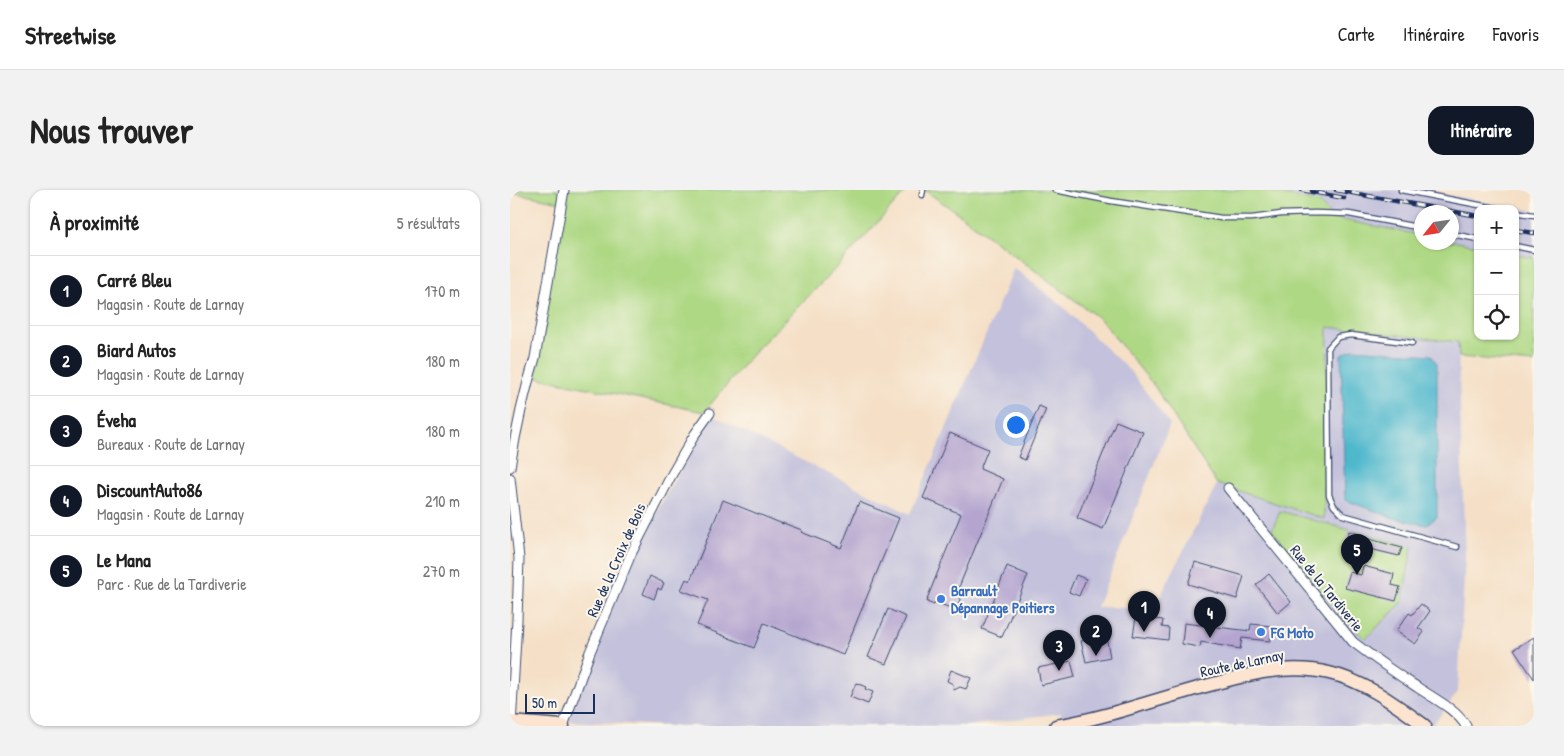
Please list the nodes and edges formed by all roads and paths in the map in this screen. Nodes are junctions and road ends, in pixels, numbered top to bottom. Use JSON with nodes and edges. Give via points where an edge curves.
{"nodes":[{"id":1,"x":564,"y":190,"type":"edge"},
{"id":2,"x":1055,"y":190,"type":"edge"},
{"id":3,"x":1401,"y":190,"type":"edge"},
{"id":4,"x":1479,"y":205,"type":"edge"},
{"id":5,"x":1519,"y":213,"type":"edge"},
{"id":6,"x":1534,"y":215,"type":"edge"},
{"id":7,"x":1414,"y":226,"type":"edge"},
{"id":8,"x":1459,"y":235,"type":"edge"},
{"id":9,"x":1474,"y":238,"type":"edge"},
{"id":10,"x":1519,"y":247,"type":"edge"},
{"id":11,"x":1534,"y":250,"type":"edge"},
{"id":12,"x":1412,"y":343,"type":"dead end"},
{"id":13,"x":710,"y":413,"type":"dead end"},
{"id":14,"x":510,"y":467,"type":"edge"},
{"id":15,"x":510,"y":478,"type":"edge"},
{"id":16,"x":1228,"y":488,"type":"dead end"},
{"id":17,"x":1457,"y":547,"type":"dead end"},
{"id":18,"x":511,"y":723,"type":"edge"},
{"id":19,"x":563,"y":726,"type":"edge"},
{"id":20,"x":1056,"y":726,"type":"edge"},
{"id":21,"x":1425,"y":726,"type":"edge"},
{"id":22,"x":1466,"y":726,"type":"edge"}],
"edges":[{"from":1,"to":14,"type":"street","via":[[535,358]]},
{"from":2,"to":7,"type":"lane","via":[[1221,218],[1349,214]]},
{"from":3,"to":4,"type":"lane"},
{"from":5,"to":6,"type":"lane"},
{"from":8,"to":9,"type":"lane"},
{"from":10,"to":11,"type":"lane"},
{"from":12,"to":17,"type":"lane","via":[[1351,335],[1338,337],[1328,348],[1329,495],[1342,515]]},
{"from":13,"to":19,"type":"street","name":"Rue de la Croix de Bois","via":[[672,474],[631,554]]},
{"from":15,"to":18,"type":"street","via":[[519,558]]},
{"from":16,"to":22,"type":"street","name":"Rue de la Tardiverie","via":[[1353,642],[1449,709]]},
{"from":18,"to":19,"type":"street"},
{"from":20,"to":21,"type":"street","name":"Route de Larnay","via":[[1259,673],[1309,669],[1362,684]]}]}
